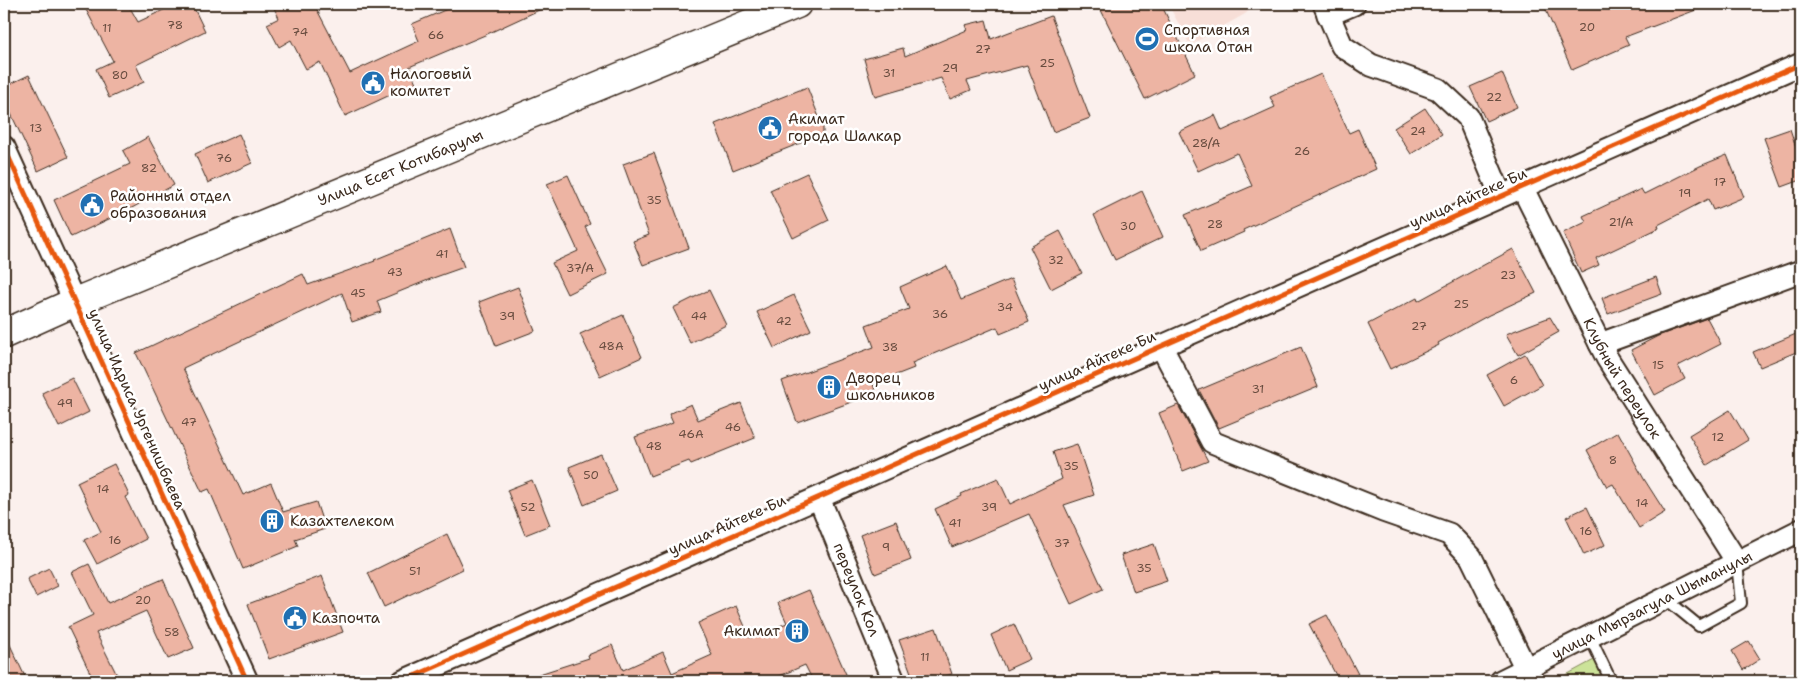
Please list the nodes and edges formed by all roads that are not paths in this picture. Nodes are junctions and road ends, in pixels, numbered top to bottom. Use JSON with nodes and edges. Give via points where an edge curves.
{"nodes":[{"id":1,"x":797,"y":4,"type":"edge"},
{"id":2,"x":1354,"y":4,"type":"edge"},
{"id":3,"x":1326,"y":10,"type":"edge"},
{"id":4,"x":1801,"y":64,"type":"edge"},
{"id":5,"x":4,"y":147,"type":"edge"},
{"id":6,"x":1522,"y":187,"type":"junction"},
{"id":7,"x":1501,"y":196,"type":"junction"},
{"id":8,"x":1801,"y":271,"type":"edge"},
{"id":9,"x":75,"y":302,"type":"junction"},
{"id":10,"x":4,"y":334,"type":"edge"},
{"id":11,"x":1600,"y":344,"type":"junction"},
{"id":12,"x":1162,"y":346,"type":"junction"},
{"id":13,"x":819,"y":498,"type":"junction"},
{"id":14,"x":1801,"y":530,"type":"edge"},
{"id":15,"x":1737,"y":562,"type":"junction"},
{"id":16,"x":1666,"y":599,"type":"junction"},
{"id":17,"x":1590,"y":637,"type":"junction"},
{"id":18,"x":1526,"y":669,"type":"junction"},
{"id":19,"x":247,"y":681,"type":"edge"},
{"id":20,"x":403,"y":681,"type":"edge"},
{"id":21,"x":894,"y":681,"type":"edge"},
{"id":22,"x":1501,"y":681,"type":"edge"},
{"id":23,"x":1611,"y":681,"type":"edge"}],
"edges":[{"from":1,"to":9,"type":"main road","name":"Улица Есет Котибарулы"},
{"from":2,"to":3,"type":"street"},
{"from":3,"to":7,"type":"street","via":[[1342,46],[1371,65],[1438,89],[1468,117]]},
{"from":4,"to":6,"type":"street","name":"улица Айтеке Би"},
{"from":5,"to":9,"type":"street","name":"улица Идриса Ургенишбаева"},
{"from":6,"to":7,"type":"street","name":"улица Айтеке Би"},
{"from":6,"to":11,"type":"street","name":"Клубный переулок"},
{"from":7,"to":12,"type":"street","name":"улица Айтеке Би"},
{"from":8,"to":11,"type":"street"},
{"from":9,"to":10,"type":"main road","name":"Улица Есет Котибарулы"},
{"from":9,"to":19,"type":"street","name":"улица Идриса Ургенишбаева"},
{"from":11,"to":15,"type":"street","name":"Клубный переулок"},
{"from":12,"to":13,"type":"street","name":"улица Айтеке Би"},
{"from":12,"to":18,"type":"street","via":[[1212,442],[1449,534],[1472,557]]},
{"from":13,"to":20,"type":"street","name":"улица Айтеке Би"},
{"from":13,"to":21,"type":"street","name":"переулок Кол"},
{"from":14,"to":15,"type":"street","name":"улица Мырзагула Шыманулы"},
{"from":15,"to":16,"type":"street","name":"улица Мырзагула Шыманулы"},
{"from":15,"to":16,"type":"lane","via":[[1741,602],[1699,626]]},
{"from":16,"to":17,"type":"street","name":"улица Мырзагула Шыманулы"},
{"from":17,"to":18,"type":"street","name":"улица Мырзагула Шыманулы"},
{"from":17,"to":23,"type":"lane"},
{"from":18,"to":22,"type":"street","name":"улица Мырзагула Шыманулы"}]}
